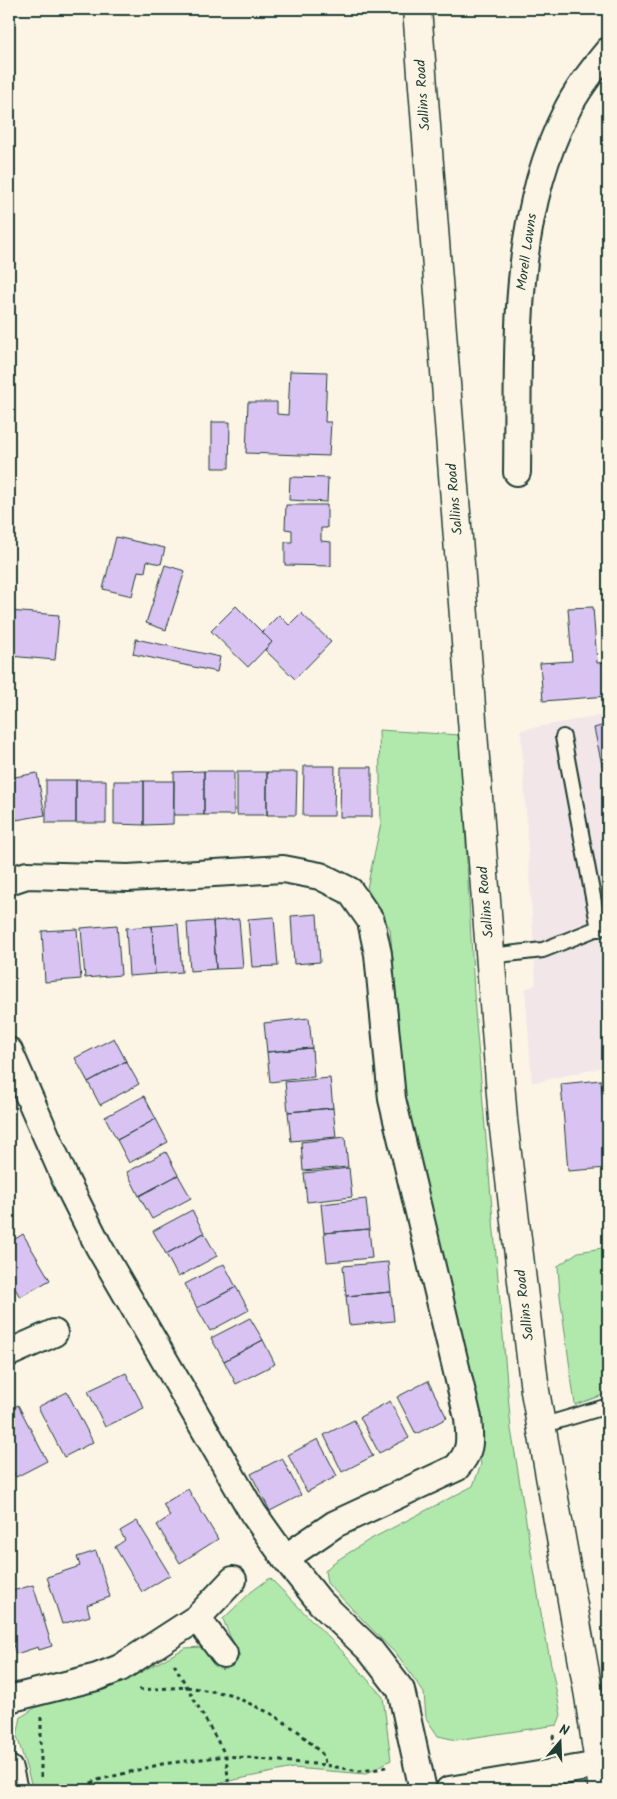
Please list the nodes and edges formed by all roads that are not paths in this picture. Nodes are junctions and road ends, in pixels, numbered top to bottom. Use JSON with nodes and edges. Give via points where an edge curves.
{"nodes":[{"id":1,"x":417,"y":9,"type":"edge"},
{"id":2,"x":608,"y":51,"type":"edge"},
{"id":3,"x":518,"y":472,"type":"dead end"},
{"id":4,"x":563,"y":738,"type":"dead end"},
{"id":5,"x":9,"y":881,"type":"edge"},
{"id":6,"x":604,"y":927,"type":"edge"},
{"id":7,"x":490,"y":956,"type":"junction"},
{"id":8,"x":9,"y":1051,"type":"edge"},
{"id":9,"x":54,"y":1333,"type":"dead end"},
{"id":10,"x":9,"y":1353,"type":"edge"},
{"id":11,"x":608,"y":1406,"type":"edge"},
{"id":12,"x":541,"y":1426,"type":"junction"},
{"id":13,"x":285,"y":1558,"type":"junction"},
{"id":14,"x":233,"y":1580,"type":"dead end"},
{"id":15,"x":197,"y":1618,"type":"junction"},
{"id":16,"x":224,"y":1654,"type":"dead end"},
{"id":17,"x":9,"y":1698,"type":"edge"},
{"id":18,"x":9,"y":1769,"type":"edge"},
{"id":19,"x":601,"y":1778,"type":"edge"},
{"id":20,"x":14,"y":1790,"type":"edge"},
{"id":21,"x":423,"y":1790,"type":"edge"},
{"id":22,"x":449,"y":1790,"type":"edge"}],
"edges":[{"from":1,"to":7,"type":"main road","name":"Sallins Road"},
{"from":2,"to":3,"type":"street","name":"Morell Lawns","via":[[564,117],[546,158],[527,232],[519,312]]},
{"from":4,"to":6,"type":"lane"},
{"from":5,"to":13,"type":"street","via":[[27,875],[128,878],[283,869],[320,876],[350,891],[371,922],[378,954],[392,1099],[468,1418],[470,1442],[466,1458],[456,1468],[335,1524]]},
{"from":6,"to":7,"type":"lane","via":[[543,950]]},
{"from":7,"to":12,"type":"main road","name":"Sallins Road","via":[[503,1120]]},
{"from":8,"to":13,"type":"street","via":[[98,1247],[253,1513]]},
{"from":9,"to":10,"type":"street"},
{"from":11,"to":12,"type":"lane"},
{"from":12,"to":19,"type":"main road","name":"Sallins Road","via":[[590,1696]]},
{"from":13,"to":21,"type":"street","via":[[320,1602],[370,1650],[401,1690]]},
{"from":14,"to":15,"type":"street"},
{"from":15,"to":16,"type":"street"},
{"from":15,"to":17,"type":"street","via":[[120,1668],[97,1677]]},
{"from":18,"to":20,"type":"street"},
{"from":19,"to":22,"type":"street"}]}
